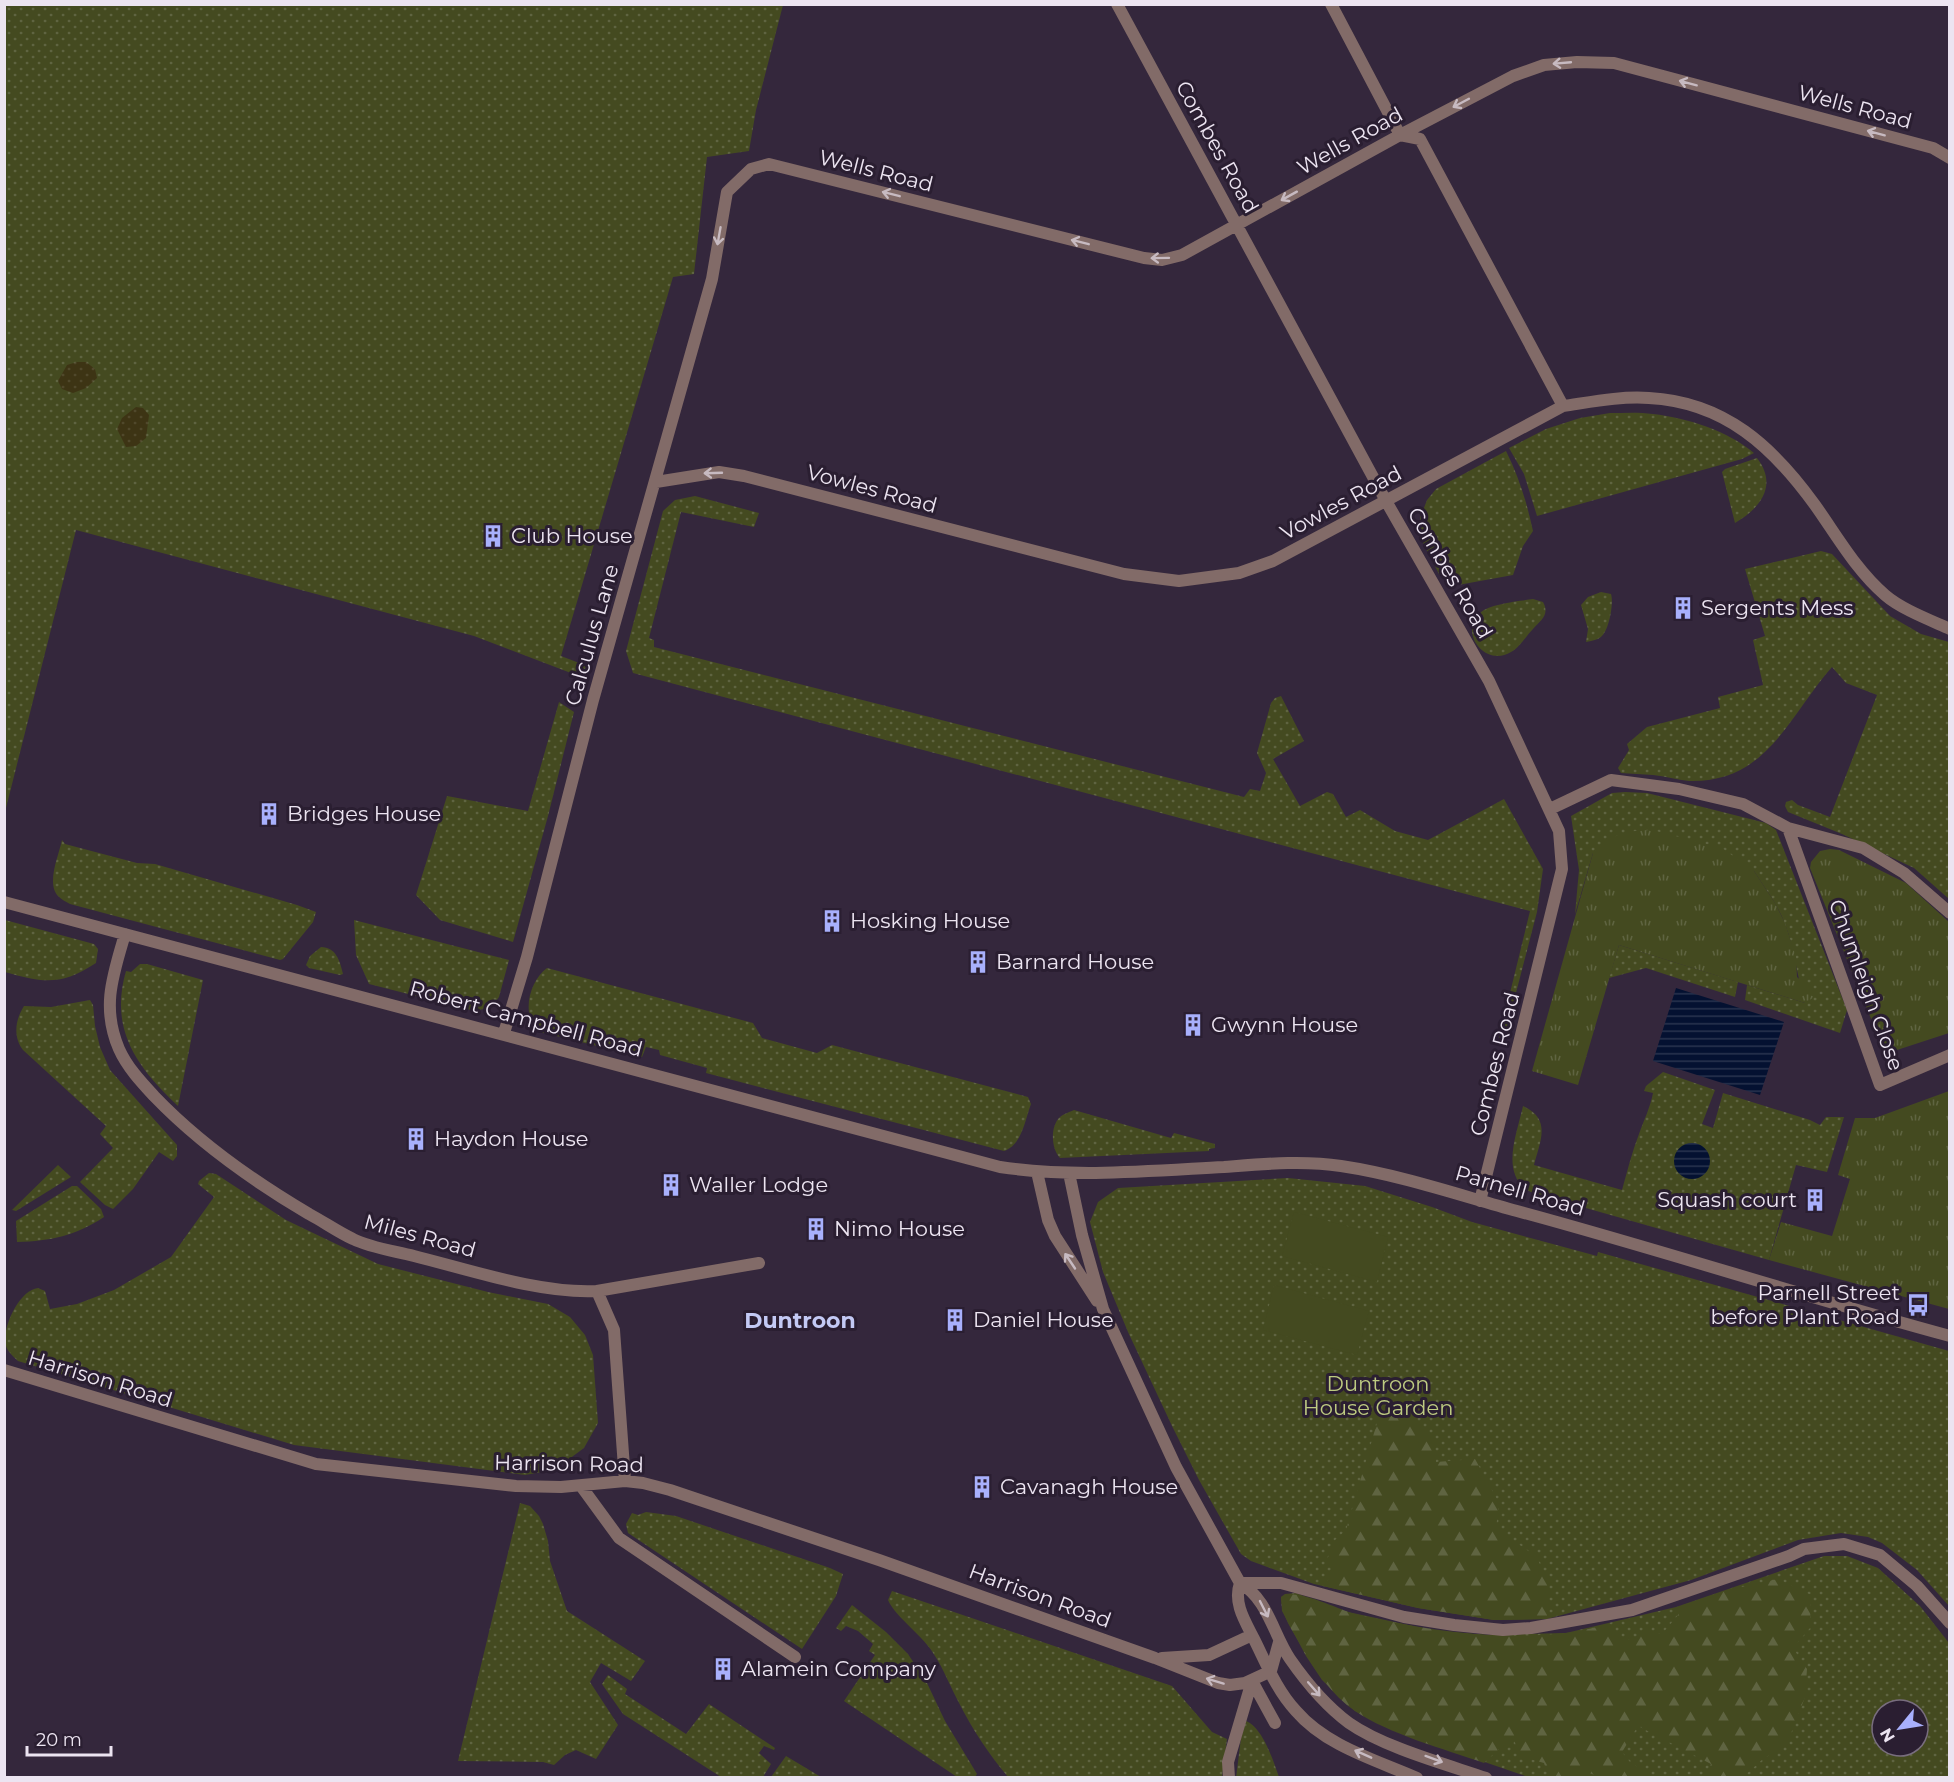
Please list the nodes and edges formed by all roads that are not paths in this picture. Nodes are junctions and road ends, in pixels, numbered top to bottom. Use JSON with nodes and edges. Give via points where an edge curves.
{"nodes":[{"id":1,"x":1116,"y":4,"type":"edge"},
{"id":2,"x":1331,"y":4,"type":"edge"},
{"id":3,"x":1400,"y":135,"type":"junction"},
{"id":4,"x":1950,"y":159,"type":"edge"},
{"id":5,"x":769,"y":164,"type":"joint"},
{"id":6,"x":1238,"y":225,"type":"junction"},
{"id":7,"x":1563,"y":406,"type":"junction"},
{"id":8,"x":656,"y":482,"type":"junction"},
{"id":9,"x":1386,"y":501,"type":"junction"},
{"id":10,"x":1950,"y":629,"type":"edge"},
{"id":11,"x":1550,"y":809,"type":"junction"},
{"id":12,"x":1788,"y":828,"type":"junction"},
{"id":13,"x":4,"y":902,"type":"edge"},
{"id":14,"x":1950,"y":913,"type":"edge"},
{"id":15,"x":124,"y":934,"type":"junction"},
{"id":16,"x":504,"y":1033,"type":"junction"},
{"id":17,"x":1950,"y":1055,"type":"edge"},
{"id":18,"x":1037,"y":1172,"type":"junction"},
{"id":19,"x":1069,"y":1173,"type":"junction"},
{"id":20,"x":1480,"y":1201,"type":"junction"},
{"id":21,"x":759,"y":1263,"type":"dead end"},
{"id":22,"x":597,"y":1291,"type":"junction"},
{"id":23,"x":1103,"y":1309,"type":"junction"},
{"id":24,"x":1950,"y":1336,"type":"edge"},
{"id":25,"x":4,"y":1371,"type":"edge"},
{"id":26,"x":625,"y":1481,"type":"junction"},
{"id":27,"x":581,"y":1486,"type":"junction"},
{"id":28,"x":1240,"y":1583,"type":"junction"},
{"id":29,"x":1950,"y":1623,"type":"edge"},
{"id":30,"x":1252,"y":1635,"type":"junction"},
{"id":31,"x":1279,"y":1642,"type":"junction"},
{"id":32,"x":795,"y":1657,"type":"dead end"},
{"id":33,"x":1155,"y":1658,"type":"junction"},
{"id":34,"x":1271,"y":1671,"type":"junction"},
{"id":35,"x":1252,"y":1681,"type":"junction"},
{"id":36,"x":1275,"y":1723,"type":"dead end"},
{"id":37,"x":1229,"y":1778,"type":"edge"},
{"id":38,"x":1417,"y":1778,"type":"edge"},
{"id":39,"x":1486,"y":1778,"type":"edge"}],
"edges":[{"from":1,"to":6,"type":"street","name":"Combes Road"},
{"from":2,"to":3,"type":"street"},
{"from":4,"to":3,"type":"street","name":"Wells Road","one_way":true,"via":[[1933,148],[1614,63],[1544,65],[1512,76]]},
{"from":3,"to":6,"type":"street","name":"Wells Road","one_way":true},
{"from":3,"to":7,"type":"street","via":[[1420,139]]},
{"from":6,"to":5,"type":"street","name":"Wells Road","one_way":true,"via":[[1182,255],[1162,260],[1144,258]]},
{"from":5,"to":8,"type":"street","name":"Calculus Lane","one_way":true,"via":[[751,169],[727,192],[712,279]]},
{"from":6,"to":9,"type":"street","name":"Combes Road"},
{"from":7,"to":9,"type":"street","name":"Vowles Road"},
{"from":7,"to":10,"type":"street","name":"Vowles Road","via":[[1649,398],[1684,404],[1731,421],[1776,457],[1855,563],[1886,596]]},
{"from":9,"to":8,"type":"street","name":"Vowles Road","one_way":true,"via":[[1273,561],[1239,573],[1179,581],[1124,574],[719,472]]},
{"from":8,"to":16,"type":"street","name":"Calculus Lane"},
{"from":9,"to":11,"type":"street","name":"Combes Road","via":[[1489,681]]},
{"from":11,"to":12,"type":"street","via":[[1611,780],[1679,789],[1743,804]]},
{"from":11,"to":20,"type":"street","name":"Combes Road","via":[[1559,831],[1562,868]]},
{"from":12,"to":14,"type":"street","via":[[1863,848],[1904,873]]},
{"from":12,"to":17,"type":"street","name":"Chumleigh Close","via":[[1880,1085]]},
{"from":13,"to":15,"type":"street","name":"Robert Campbell Road"},
{"from":15,"to":16,"type":"street","name":"Robert Campbell Road"},
{"from":15,"to":22,"type":"street","name":"Miles Road","via":[[109,998],[119,1049],[137,1078],[208,1146],[273,1193],[355,1241],[519,1282]]},
{"from":16,"to":18,"type":"street","name":"Robert Campbell Road","via":[[932,1150]]},
{"from":18,"to":19,"type":"street","name":"Robert Campbell Road"},
{"from":23,"to":18,"type":"street","one_way":true,"via":[[1055,1236]]},
{"from":19,"to":20,"type":"street","name":"Parnell Road","via":[[1316,1163],[1382,1174]]},
{"from":19,"to":23,"type":"street"},
{"from":20,"to":24,"type":"street","name":"Parnell Road"},
{"from":21,"to":22,"type":"street","name":"Miles Road"},
{"from":22,"to":26,"type":"street","via":[[614,1330]]},
{"from":23,"to":28,"type":"street","via":[[1176,1467]]},
{"from":25,"to":27,"type":"street","name":"Harrison Road","via":[[316,1464],[516,1486]]},
{"from":26,"to":27,"type":"street","name":"Harrison Road"},
{"from":26,"to":33,"type":"street","name":"Harrison Road","via":[[694,1497]]},
{"from":27,"to":32,"type":"street","via":[[619,1538]]},
{"from":28,"to":29,"type":"street","via":[[1281,1583],[1404,1617],[1503,1630],[1632,1610],[1804,1549],[1844,1544],[1880,1555]]},
{"from":28,"to":30,"type":"street","via":[[1238,1604]]},
{"from":28,"to":31,"type":"street","one_way":true,"via":[[1251,1589],[1262,1604]]},
{"from":30,"to":31,"type":"street"},
{"from":30,"to":33,"type":"street","name":"Harrison Road","via":[[1197,1658]]},
{"from":30,"to":34,"type":"street"},
{"from":31,"to":34,"type":"street"},
{"from":31,"to":39,"type":"street","one_way":true,"via":[[1310,1685],[1354,1726]]},
{"from":35,"to":33,"type":"street","name":"Harrison Road","one_way":true,"via":[[1218,1683]]},
{"from":34,"to":35,"type":"street","name":"Harrison Road"},
{"from":38,"to":34,"type":"street","one_way":true,"via":[[1319,1732],[1291,1705]]},
{"from":35,"to":36,"type":"street"},
{"from":35,"to":37,"type":"street","via":[[1228,1762]]}]}
